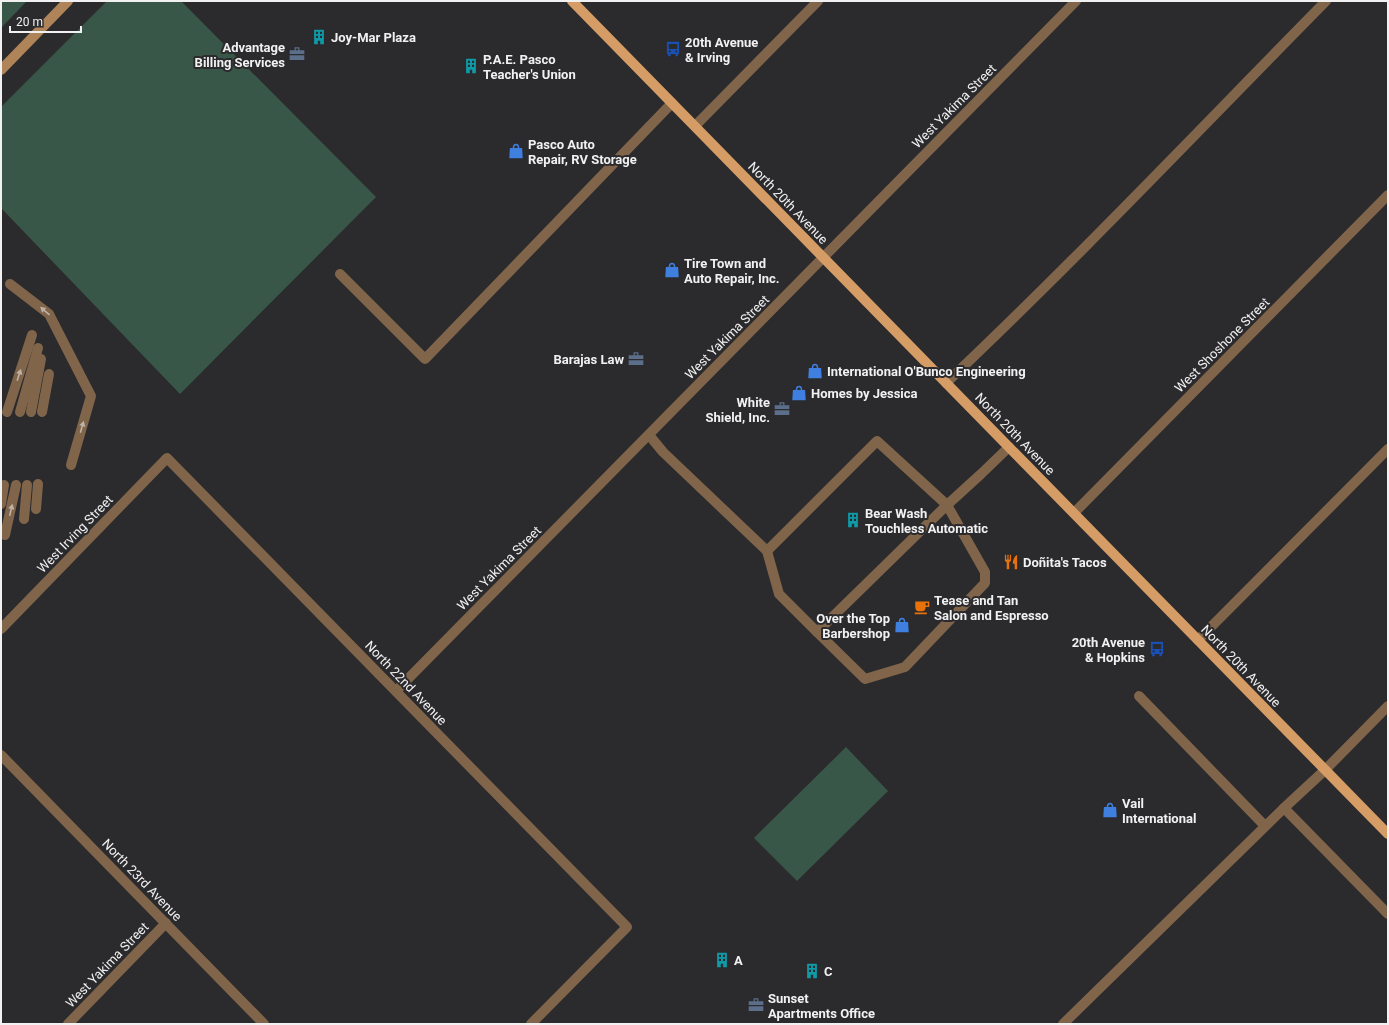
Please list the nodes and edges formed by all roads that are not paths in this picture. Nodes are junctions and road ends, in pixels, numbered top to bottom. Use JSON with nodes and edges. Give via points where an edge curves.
{"nodes":[{"id":1,"x":68,"y":1,"type":"edge"},
{"id":2,"x":572,"y":1,"type":"edge"},
{"id":3,"x":818,"y":1,"type":"edge"},
{"id":4,"x":1076,"y":1,"type":"edge"},
{"id":5,"x":1326,"y":1,"type":"edge"},
{"id":6,"x":1,"y":70,"type":"edge"},
{"id":7,"x":672,"y":103,"type":"junction"},
{"id":8,"x":695,"y":126,"type":"junction"},
{"id":9,"x":1388,"y":195,"type":"edge"},
{"id":10,"x":824,"y":258,"type":"junction"},
{"id":11,"x":340,"y":274,"type":"dead end"},
{"id":12,"x":10,"y":284,"type":"dead end"},
{"id":13,"x":32,"y":335,"type":"dead end"},
{"id":14,"x":40,"y":352,"type":"dead end"},
{"id":15,"x":49,"y":374,"type":"dead end"},
{"id":16,"x":946,"y":383,"type":"junction"},
{"id":17,"x":7,"y":412,"type":"dead end"},
{"id":18,"x":26,"y":412,"type":"dead end"},
{"id":19,"x":42,"y":412,"type":"dead end"},
{"id":20,"x":649,"y":435,"type":"junction"},
{"id":21,"x":1009,"y":447,"type":"junction"},
{"id":22,"x":1388,"y":449,"type":"edge"},
{"id":23,"x":167,"y":458,"type":"joint"},
{"id":24,"x":71,"y":465,"type":"dead end"},
{"id":25,"x":38,"y":484,"type":"dead end"},
{"id":26,"x":4,"y":485,"type":"dead end"},
{"id":27,"x":16,"y":485,"type":"dead end"},
{"id":28,"x":27,"y":485,"type":"dead end"},
{"id":29,"x":1,"y":504,"type":"edge"},
{"id":30,"x":947,"y":504,"type":"junction"},
{"id":31,"x":36,"y":508,"type":"dead end"},
{"id":32,"x":1074,"y":513,"type":"junction"},
{"id":33,"x":24,"y":519,"type":"dead end"},
{"id":34,"x":5,"y":534,"type":"dead end"},
{"id":35,"x":767,"y":551,"type":"junction"},
{"id":36,"x":1,"y":629,"type":"edge"},
{"id":37,"x":816,"y":632,"type":"junction"},
{"id":38,"x":1198,"y":640,"type":"junction"},
{"id":39,"x":396,"y":691,"type":"junction"},
{"id":40,"x":1139,"y":696,"type":"dead end"},
{"id":41,"x":1388,"y":706,"type":"edge"},
{"id":42,"x":1,"y":755,"type":"edge"},
{"id":43,"x":1325,"y":770,"type":"junction"},
{"id":44,"x":1284,"y":808,"type":"junction"},
{"id":45,"x":1265,"y":826,"type":"junction"},
{"id":46,"x":1388,"y":834,"type":"edge"},
{"id":47,"x":1388,"y":914,"type":"edge"},
{"id":48,"x":166,"y":923,"type":"junction"},
{"id":49,"x":68,"y":1024,"type":"edge"},
{"id":50,"x":264,"y":1024,"type":"edge"},
{"id":51,"x":531,"y":1024,"type":"edge"},
{"id":52,"x":1063,"y":1024,"type":"edge"}],
"edges":[{"from":1,"to":6,"type":"street"},
{"from":2,"to":7,"type":"main road","name":"North 20th Avenue"},
{"from":3,"to":8,"type":"street"},
{"from":4,"to":10,"type":"street","name":"West Yakima Street"},
{"from":5,"to":16,"type":"street","via":[[1002,330]]},
{"from":7,"to":8,"type":"main road","name":"North 20th Avenue"},
{"from":7,"to":11,"type":"street","via":[[425,359]]},
{"from":8,"to":10,"type":"main road","name":"North 20th Avenue"},
{"from":9,"to":32,"type":"street","name":"West Shoshone Street"},
{"from":10,"to":16,"type":"main road","name":"North 20th Avenue"},
{"from":10,"to":20,"type":"street","name":"West Yakima Street"},
{"from":24,"to":12,"type":"street","one_way":true,"via":[[91,396],[49,314]]},
{"from":17,"to":13,"type":"street","one_way":true},
{"from":14,"to":18,"type":"street"},
{"from":15,"to":19,"type":"street"},
{"from":16,"to":21,"type":"main road","name":"North 20th Avenue"},
{"from":20,"to":35,"type":"street","via":[[663,452]]},
{"from":20,"to":39,"type":"street","name":"West Yakima Street"},
{"from":21,"to":30,"type":"street"},
{"from":21,"to":32,"type":"main road","name":"North 20th Avenue"},
{"from":22,"to":38,"type":"street"},
{"from":23,"to":36,"type":"street","name":"West Irving Street"},
{"from":23,"to":39,"type":"street","name":"North 22nd Avenue"},
{"from":25,"to":31,"type":"street"},
{"from":26,"to":29,"type":"street"},
{"from":34,"to":27,"type":"street","one_way":true},
{"from":28,"to":33,"type":"street"},
{"from":30,"to":35,"type":"street","via":[[877,441]]},
{"from":30,"to":37,"type":"street"},
{"from":30,"to":37,"type":"street","via":[[984,572],[985,583],[905,667],[865,679]]},
{"from":32,"to":38,"type":"main road","name":"North 20th Avenue"},
{"from":35,"to":37,"type":"street","via":[[779,594]]},
{"from":38,"to":43,"type":"main road","name":"North 20th Avenue"},
{"from":39,"to":51,"type":"street","name":"North 22nd Avenue","via":[[627,927]]},
{"from":40,"to":45,"type":"street"},
{"from":41,"to":43,"type":"street"},
{"from":42,"to":48,"type":"street","name":"North 23rd Avenue"},
{"from":43,"to":44,"type":"street"},
{"from":43,"to":46,"type":"main road","name":"North 20th Avenue"},
{"from":44,"to":45,"type":"street"},
{"from":44,"to":47,"type":"street"},
{"from":45,"to":52,"type":"street"},
{"from":48,"to":49,"type":"street","name":"West Yakima Street"},
{"from":48,"to":50,"type":"street","name":"North 23rd Avenue"}]}
